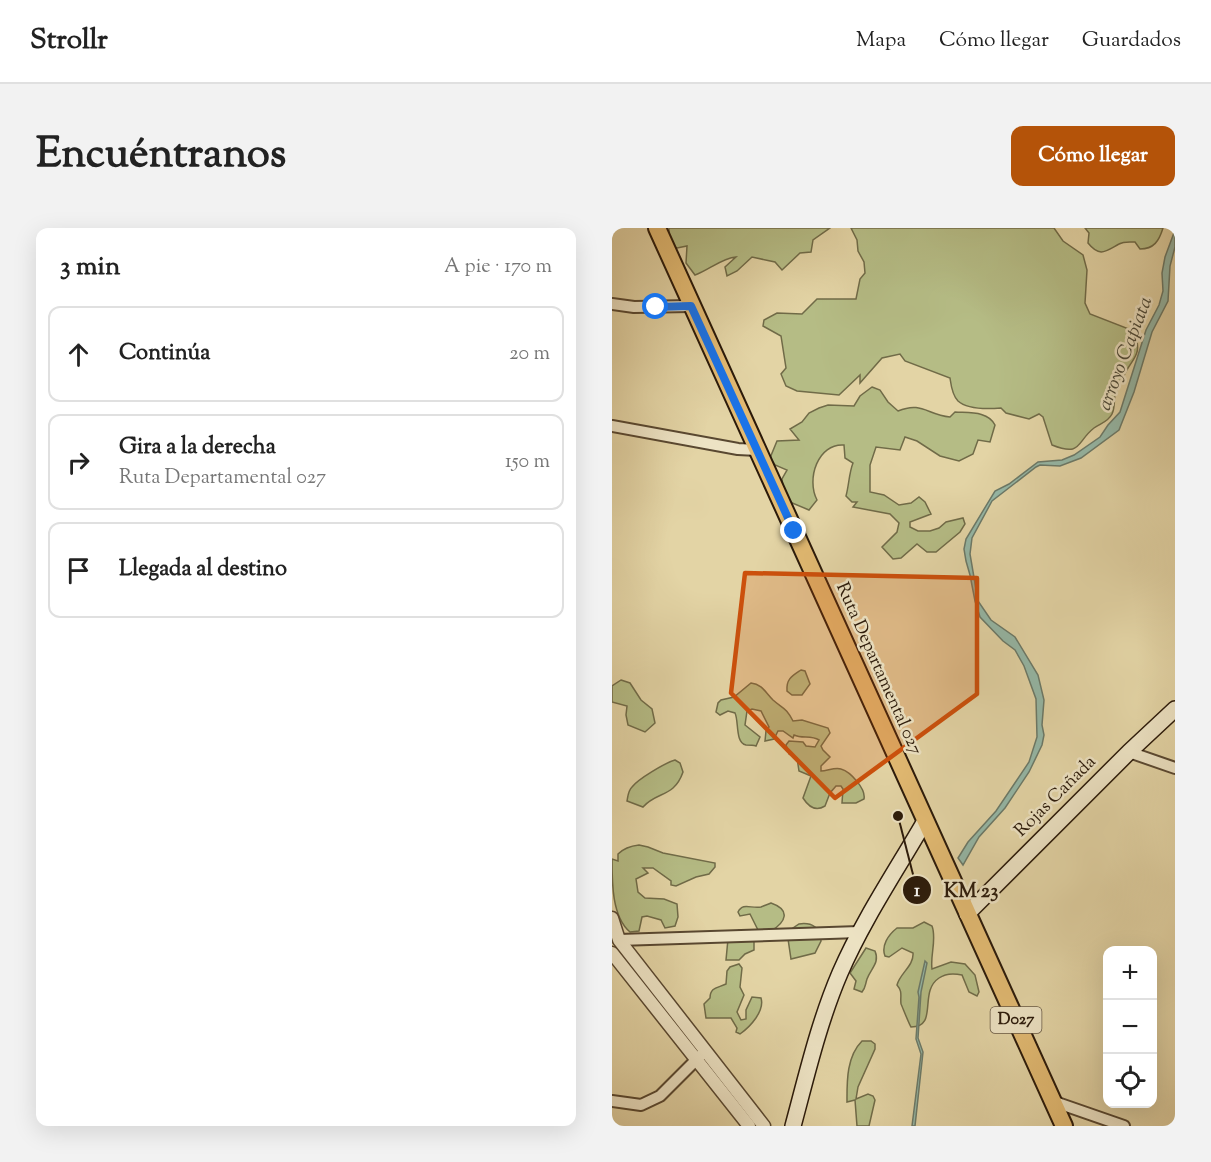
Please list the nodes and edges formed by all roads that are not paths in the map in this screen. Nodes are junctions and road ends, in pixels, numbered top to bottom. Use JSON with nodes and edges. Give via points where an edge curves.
{"nodes":[{"id":1,"x":657,"y":228,"type":"edge"},
{"id":2,"x":612,"y":304,"type":"edge"},
{"id":3,"x":691,"y":306,"type":"junction"},
{"id":4,"x":612,"y":426,"type":"edge"},
{"id":5,"x":757,"y":450,"type":"junction"},
{"id":6,"x":1175,"y":709,"type":"edge"},
{"id":7,"x":1129,"y":752,"type":"junction"},
{"id":8,"x":1175,"y":768,"type":"edge"},
{"id":9,"x":926,"y":821,"type":"junction"},
{"id":10,"x":968,"y":914,"type":"junction"},
{"id":11,"x":612,"y":918,"type":"edge"},
{"id":12,"x":860,"y":932,"type":"junction"},
{"id":13,"x":619,"y":940,"type":"junction"},
{"id":14,"x":612,"y":953,"type":"edge"},
{"id":15,"x":701,"y":1055,"type":"junction"},
{"id":16,"x":612,"y":1101,"type":"edge"},
{"id":17,"x":1052,"y":1101,"type":"junction"},
{"id":18,"x":749,"y":1126,"type":"edge"},
{"id":19,"x":765,"y":1126,"type":"edge"},
{"id":20,"x":794,"y":1126,"type":"edge"},
{"id":21,"x":1064,"y":1126,"type":"edge"},
{"id":22,"x":1124,"y":1126,"type":"edge"}],
"edges":[{"from":1,"to":3,"type":"main road","name":"Ruta Departamental 027","number":"D027"},
{"from":2,"to":3,"type":"street"},
{"from":3,"to":5,"type":"main road","name":"Ruta Departamental 027","number":"D027"},
{"from":4,"to":5,"type":"street"},
{"from":5,"to":9,"type":"main road","name":"Ruta Departamental 027","number":"D027"},
{"from":6,"to":7,"type":"main road","name":"Rojas Cañada"},
{"from":7,"to":8,"type":"street"},
{"from":7,"to":10,"type":"main road","name":"Rojas Cañada"},
{"from":9,"to":10,"type":"main road","name":"Ruta Departamental 027","number":"D027"},
{"from":9,"to":12,"type":"main road"},
{"from":10,"to":17,"type":"main road","name":"Ruta Departamental 027","number":"D027"},
{"from":11,"to":13,"type":"street"},
{"from":12,"to":13,"type":"street"},
{"from":12,"to":20,"type":"main road","via":[[823,1017]]},
{"from":13,"to":15,"type":"street"},
{"from":14,"to":15,"type":"street"},
{"from":15,"to":16,"type":"street","via":[[660,1096],[641,1105]]},
{"from":15,"to":18,"type":"street"},
{"from":15,"to":19,"type":"street"},
{"from":17,"to":21,"type":"main road","name":"Ruta Departamental 027","number":"D027"},
{"from":17,"to":22,"type":"street"}]}
